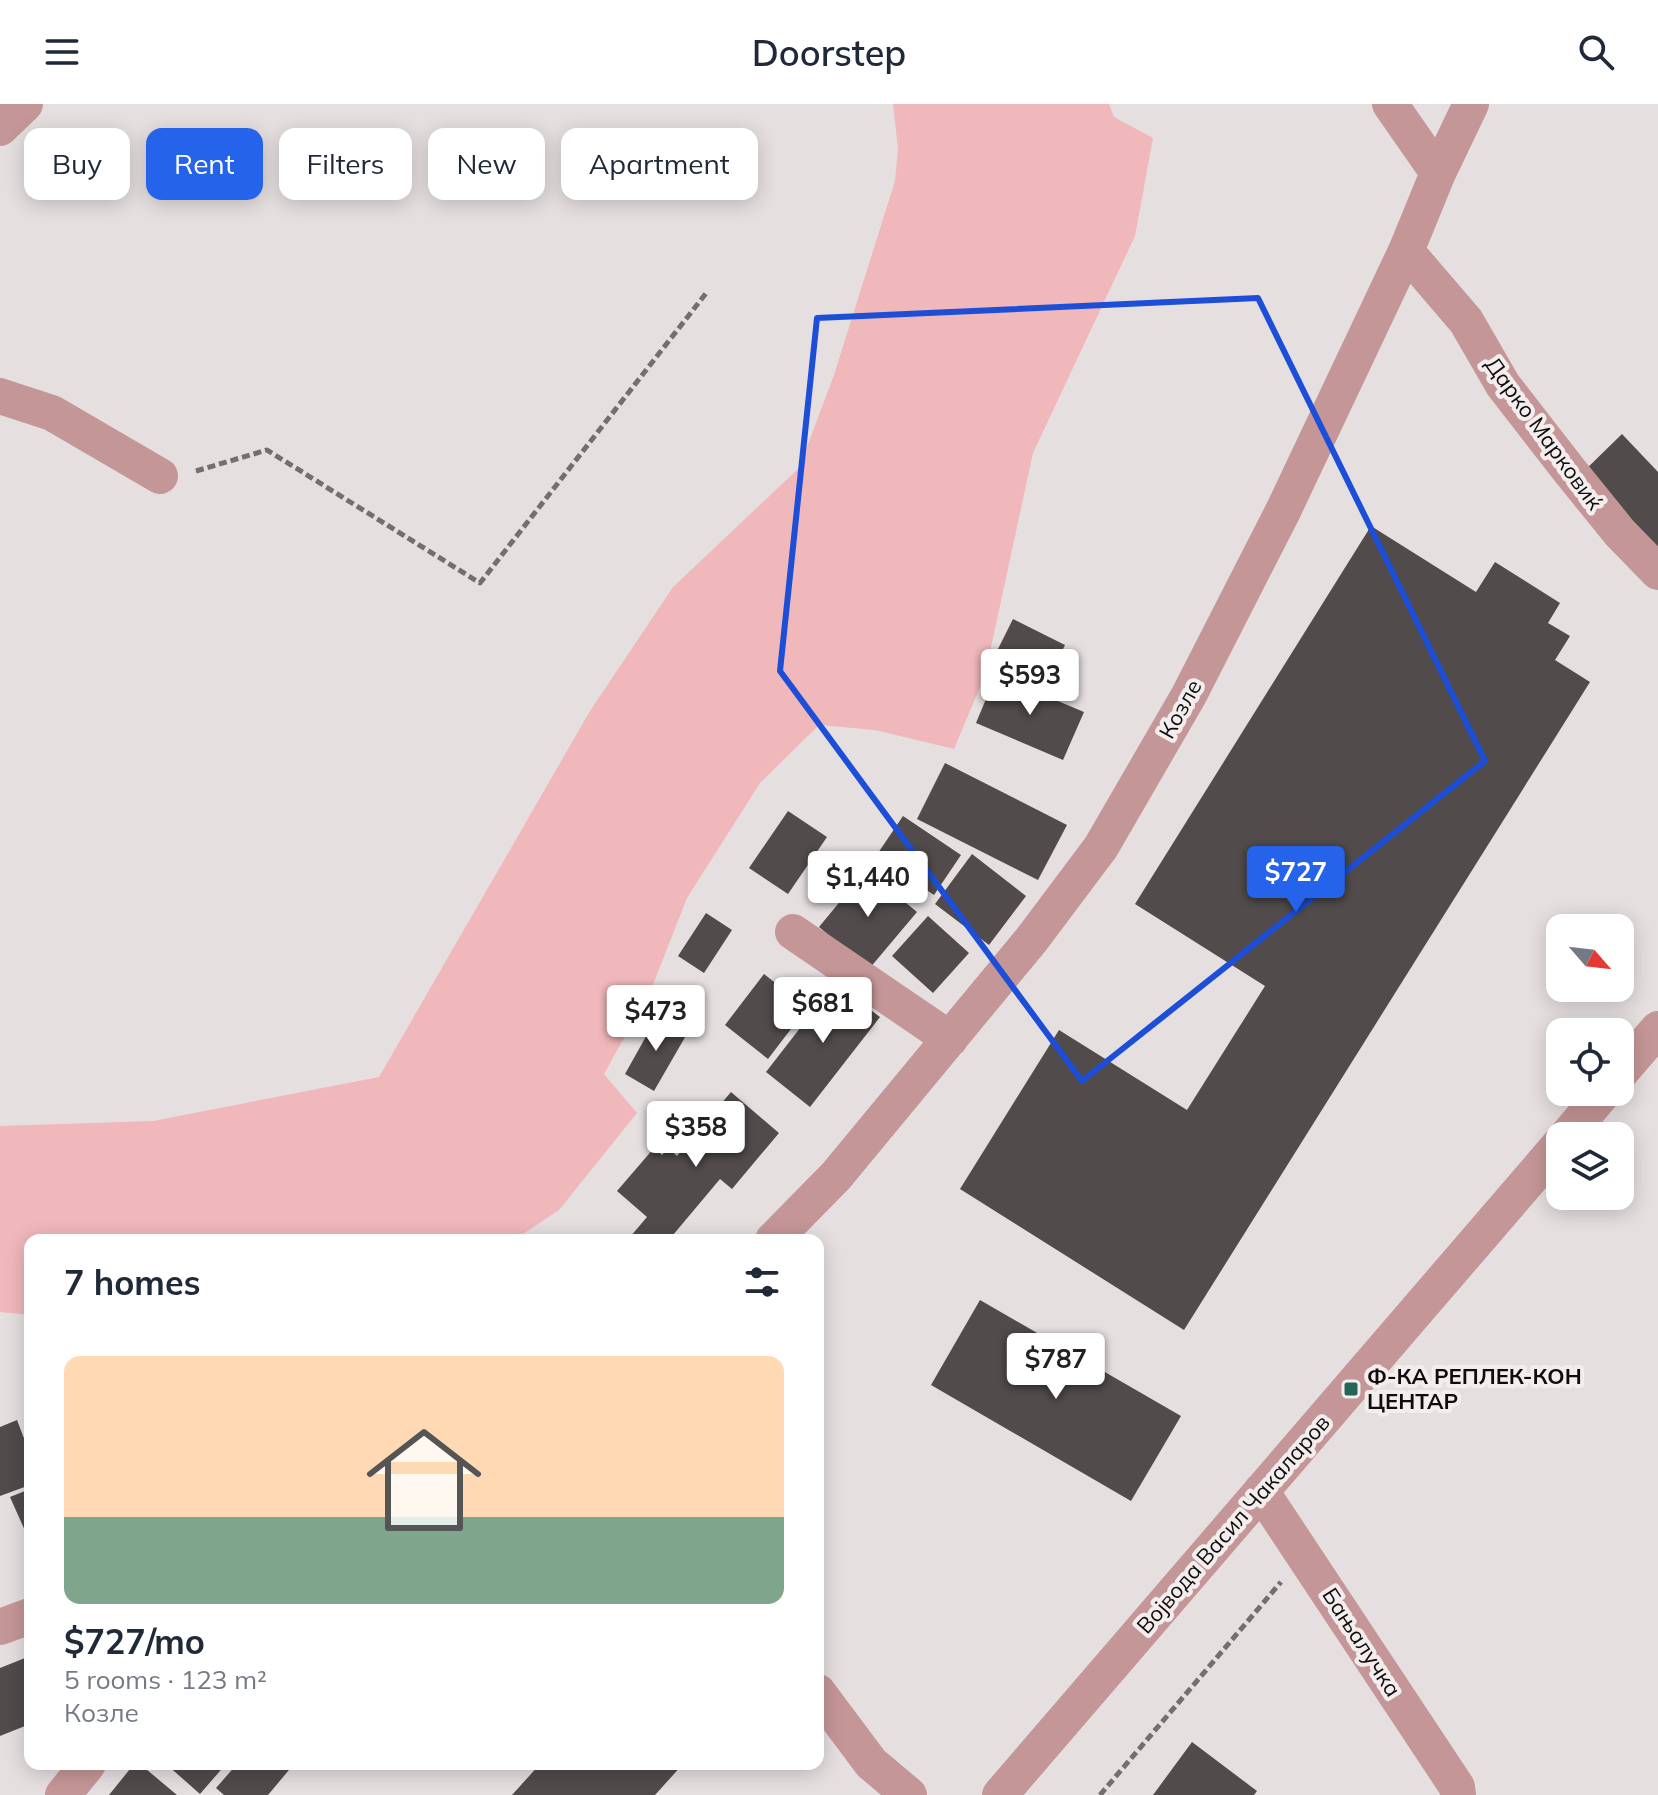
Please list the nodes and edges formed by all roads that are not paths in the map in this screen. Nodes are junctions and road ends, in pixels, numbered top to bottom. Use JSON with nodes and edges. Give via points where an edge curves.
{"nodes":[{"id":1,"x":25,"y":104,"type":"edge"},
{"id":2,"x":1390,"y":104,"type":"edge"},
{"id":3,"x":1471,"y":104,"type":"edge"},
{"id":4,"x":0,"y":128,"type":"edge"},
{"id":5,"x":1438,"y":173,"type":"junction"},
{"id":6,"x":1406,"y":251,"type":"junction"},
{"id":7,"x":0,"y":396,"type":"edge"},
{"id":8,"x":160,"y":476,"type":"road end"},
{"id":9,"x":1658,"y":572,"type":"edge"},
{"id":10,"x":793,"y":932,"type":"dead end"},
{"id":11,"x":1658,"y":1029,"type":"edge"},
{"id":12,"x":950,"y":1039,"type":"junction"},
{"id":13,"x":1634,"y":1057,"type":"edge"},
{"id":14,"x":1592,"y":1106,"type":"edge"},
{"id":15,"x":1579,"y":1122,"type":"edge"},
{"id":16,"x":1546,"y":1160,"type":"edge"},
{"id":17,"x":779,"y":1234,"type":"edge"},
{"id":18,"x":1261,"y":1491,"type":"junction"},
{"id":19,"x":24,"y":1618,"type":"edge"},
{"id":20,"x":0,"y":1627,"type":"edge"},
{"id":21,"x":824,"y":1700,"type":"edge"},
{"id":22,"x":83,"y":1770,"type":"edge"},
{"id":23,"x":63,"y":1795,"type":"edge"},
{"id":24,"x":909,"y":1795,"type":"edge"},
{"id":25,"x":1000,"y":1795,"type":"edge"},
{"id":26,"x":1458,"y":1795,"type":"edge"}],
"edges":[{"from":1,"to":4,"type":"street"},
{"from":2,"to":5,"type":"street"},
{"from":3,"to":5,"type":"street","name":"Козле"},
{"from":5,"to":6,"type":"street","name":"Козле"},
{"from":6,"to":9,"type":"street","name":"Дарко Марковиќ","via":[[1466,321],[1503,385],[1569,470]]},
{"from":6,"to":12,"type":"street","name":"Козле","via":[[1189,695],[1101,847]]},
{"from":7,"to":8,"type":"street","via":[[52,413]]},
{"from":10,"to":12,"type":"street"},
{"from":11,"to":13,"type":"street"},
{"from":12,"to":17,"type":"street","name":"Козле","via":[[836,1176]]},
{"from":14,"to":15,"type":"street"},
{"from":16,"to":18,"type":"street","name":"Војвода Васил Чакаларов"},
{"from":18,"to":25,"type":"street","name":"Војвода Васил Чакаларов"},
{"from":18,"to":26,"type":"street","name":"Бањалучка"},
{"from":19,"to":20,"type":"street"},
{"from":21,"to":24,"type":"street","via":[[871,1763]]},
{"from":22,"to":23,"type":"street"}]}
